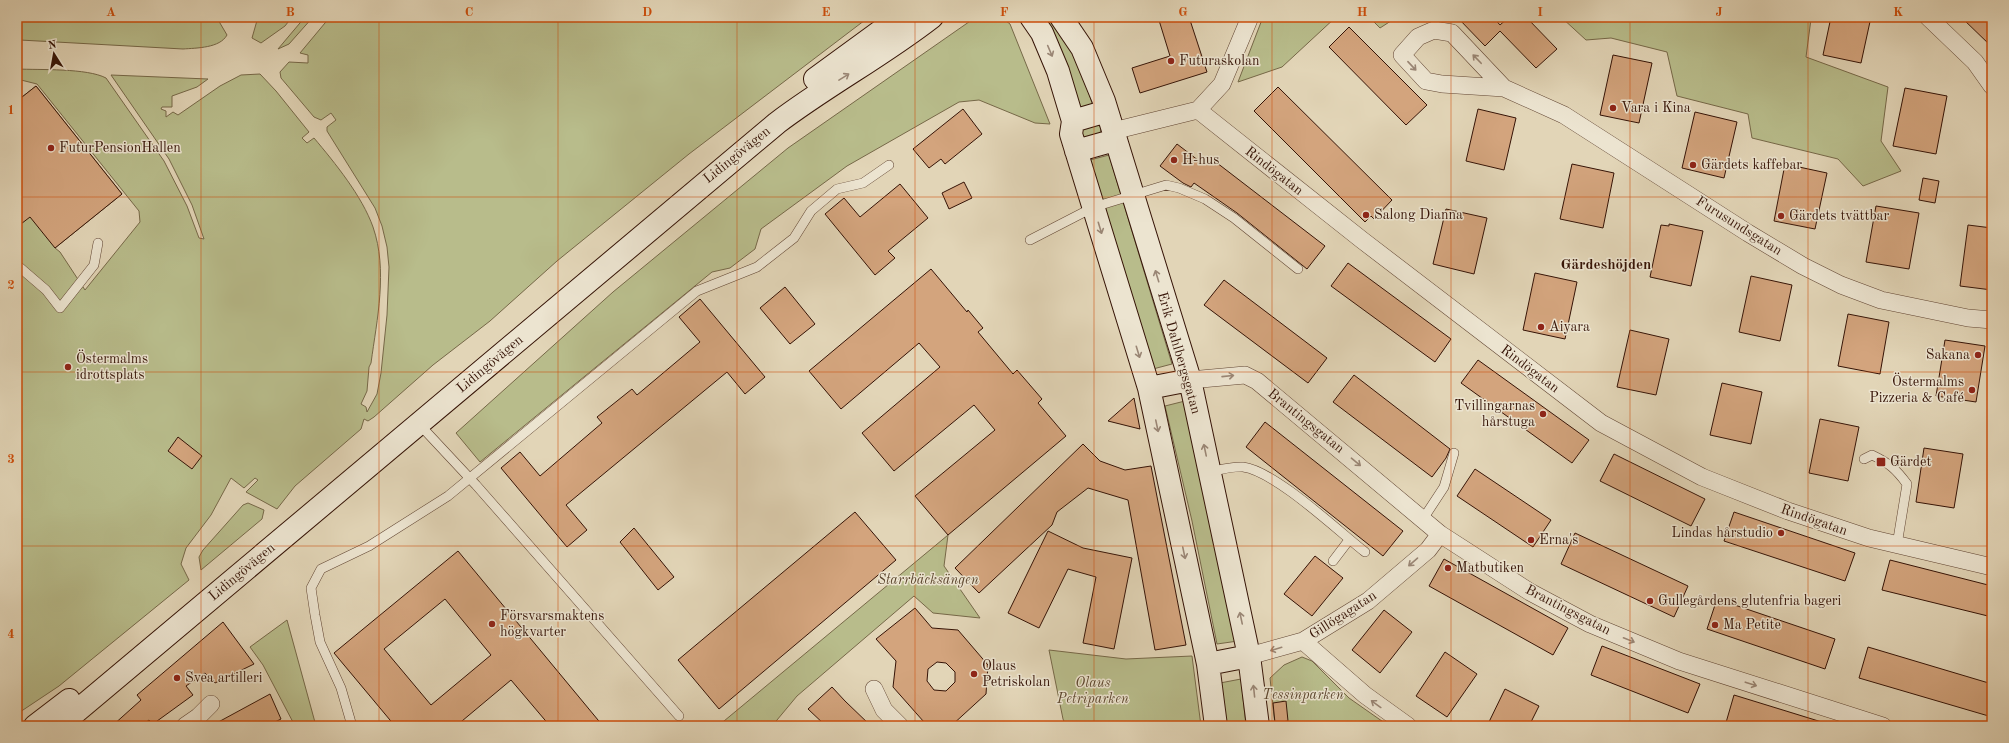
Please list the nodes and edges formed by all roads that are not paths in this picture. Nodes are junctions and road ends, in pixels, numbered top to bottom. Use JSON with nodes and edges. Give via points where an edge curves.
{"nodes":[{"id":1,"x":900,"y":17,"type":"edge"},
{"id":2,"x":932,"y":17,"type":"edge"},
{"id":3,"x":1031,"y":17,"type":"edge"},
{"id":4,"x":1061,"y":17,"type":"edge"},
{"id":5,"x":1250,"y":17,"type":"edge"},
{"id":6,"x":1928,"y":17,"type":"edge"},
{"id":7,"x":1992,"y":86,"type":"edge"},
{"id":8,"x":1504,"y":88,"type":"junction"},
{"id":9,"x":1198,"y":110,"type":"junction"},
{"id":10,"x":1073,"y":121,"type":"junction"},
{"id":11,"x":1112,"y":127,"type":"junction"},
{"id":12,"x":1076,"y":150,"type":"junction"},
{"id":13,"x":889,"y":165,"type":"dead end"},
{"id":14,"x":1131,"y":195,"type":"junction"},
{"id":15,"x":1094,"y":207,"type":"junction"},
{"id":16,"x":1030,"y":240,"type":"dead end"},
{"id":17,"x":98,"y":243,"type":"dead end"},
{"id":18,"x":17,"y":265,"type":"edge"},
{"id":19,"x":1298,"y":269,"type":"dead end"},
{"id":20,"x":1992,"y":320,"type":"edge"},
{"id":21,"x":1190,"y":380,"type":"junction"},
{"id":22,"x":1149,"y":388,"type":"junction"},
{"id":23,"x":419,"y":424,"type":"junction"},
{"id":24,"x":1454,"y":454,"type":"dead end"},
{"id":25,"x":1864,"y":459,"type":"dead end"},
{"id":26,"x":1209,"y":472,"type":"junction"},
{"id":27,"x":471,"y":479,"type":"junction"},
{"id":28,"x":1423,"y":519,"type":"junction"},
{"id":29,"x":1440,"y":534,"type":"junction"},
{"id":30,"x":1349,"y":540,"type":"junction"},
{"id":31,"x":1897,"y":545,"type":"junction"},
{"id":32,"x":1365,"y":552,"type":"dead end"},
{"id":33,"x":1334,"y":561,"type":"dead end"},
{"id":34,"x":1992,"y":567,"type":"edge"},
{"id":35,"x":1303,"y":641,"type":"junction"},
{"id":36,"x":1249,"y":656,"type":"junction"},
{"id":37,"x":1208,"y":664,"type":"junction"},
{"id":38,"x":874,"y":688,"type":"dead end"},
{"id":39,"x":211,"y":704,"type":"dead end"},
{"id":40,"x":678,"y":716,"type":"dead end"},
{"id":41,"x":35,"y":726,"type":"edge"},
{"id":42,"x":59,"y":726,"type":"edge"},
{"id":43,"x":186,"y":726,"type":"edge"},
{"id":44,"x":352,"y":726,"type":"edge"},
{"id":45,"x":900,"y":726,"type":"edge"},
{"id":46,"x":1216,"y":726,"type":"edge"},
{"id":47,"x":1258,"y":726,"type":"edge"},
{"id":48,"x":1408,"y":726,"type":"edge"},
{"id":49,"x":1883,"y":726,"type":"edge"}],
"edges":[{"from":1,"to":41,"type":"main road","name":"Lidingövägen","via":[[801,89],[717,157],[94,682]]},
{"from":23,"to":2,"type":"main road","name":"Lidingövägen","one_way":true,"via":[[803,102]]},
{"from":3,"to":10,"type":"main road","one_way":true,"via":[[1051,52]]},
{"from":4,"to":11,"type":"main road","name":"Erik Dahlbergsgatan","via":[[1082,48]]},
{"from":5,"to":9,"type":"street","via":[[1222,84]]},
{"from":6,"to":7,"type":"street","via":[[1975,62]]},
{"from":8,"to":8,"type":"street","name":"Furusundsgatan","one_way":true,"via":[[1452,33],[1434,30],[1418,38],[1402,55],[1426,81]]},
{"from":8,"to":20,"type":"street","name":"Furusundsgatan","via":[[1564,115],[1748,233],[1841,285],[1881,300],[1968,318]]},
{"from":9,"to":11,"type":"street"},
{"from":9,"to":31,"type":"street","name":"Rindögatan","via":[[1362,240],[1601,423],[1702,477],[1788,511]]},
{"from":10,"to":11,"type":"main road"},
{"from":10,"to":12,"type":"main road","via":[[1071,134]]},
{"from":11,"to":12,"type":"main road"},
{"from":11,"to":14,"type":"main road","name":"Erik Dahlbergsgatan"},
{"from":12,"to":15,"type":"main road"},
{"from":13,"to":27,"type":"lane","via":[[863,183],[837,188],[811,211],[794,238],[757,267],[697,291]]},
{"from":14,"to":15,"type":"lane"},
{"from":14,"to":19,"type":"lane","via":[[1166,185],[1179,188],[1234,218]]},
{"from":21,"to":14,"type":"main road","name":"Erik Dahlbergsgatan","one_way":true},
{"from":15,"to":16,"type":"lane"},
{"from":15,"to":22,"type":"main road","one_way":true},
{"from":17,"to":18,"type":"lane","via":[[94,266],[60,308],[46,290]]},
{"from":21,"to":22,"type":"main road"},
{"from":26,"to":21,"type":"main road","name":"Erik Dahlbergsgatan","one_way":true},
{"from":21,"to":28,"type":"street","name":"Brantingsgatan","one_way":true,"via":[[1245,375],[1257,381]]},
{"from":22,"to":37,"type":"main road","one_way":true},
{"from":23,"to":27,"type":"lane"},
{"from":23,"to":42,"type":"main road","name":"Lidingövägen"},
{"from":24,"to":28,"type":"lane","via":[[1444,487]]},
{"from":25,"to":31,"type":"lane","via":[[1872,456],[1884,461],[1895,468],[1907,484]]},
{"from":26,"to":30,"type":"lane","via":[[1242,467],[1264,475],[1276,481]]},
{"from":36,"to":26,"type":"main road","name":"Erik Dahlbergsgatan","one_way":true},
{"from":27,"to":40,"type":"lane"},
{"from":27,"to":44,"type":"lane","via":[[369,546],[322,569],[311,588],[320,642],[341,688]]},
{"from":28,"to":29,"type":"street","name":"Brantingsgatan"},
{"from":29,"to":35,"type":"street","name":"Gillögagatan","one_way":true,"via":[[1428,550],[1368,601]]},
{"from":29,"to":49,"type":"street","name":"Brantingsgatan","one_way":true,"via":[[1530,592],[1590,624],[1679,661]]},
{"from":30,"to":32,"type":"lane"},
{"from":30,"to":33,"type":"lane"},
{"from":31,"to":34,"type":"street","name":"Rindögatan"},
{"from":35,"to":36,"type":"street","name":"Gillögagatan","one_way":true},
{"from":48,"to":35,"type":"street","one_way":true,"via":[[1365,695]]},
{"from":36,"to":37,"type":"main road"},
{"from":47,"to":36,"type":"main road","name":"Erik Dahlbergsgatan","one_way":true},
{"from":37,"to":46,"type":"main road"},
{"from":38,"to":45,"type":"street","via":[[884,710]]},
{"from":39,"to":43,"type":"street"}]}
